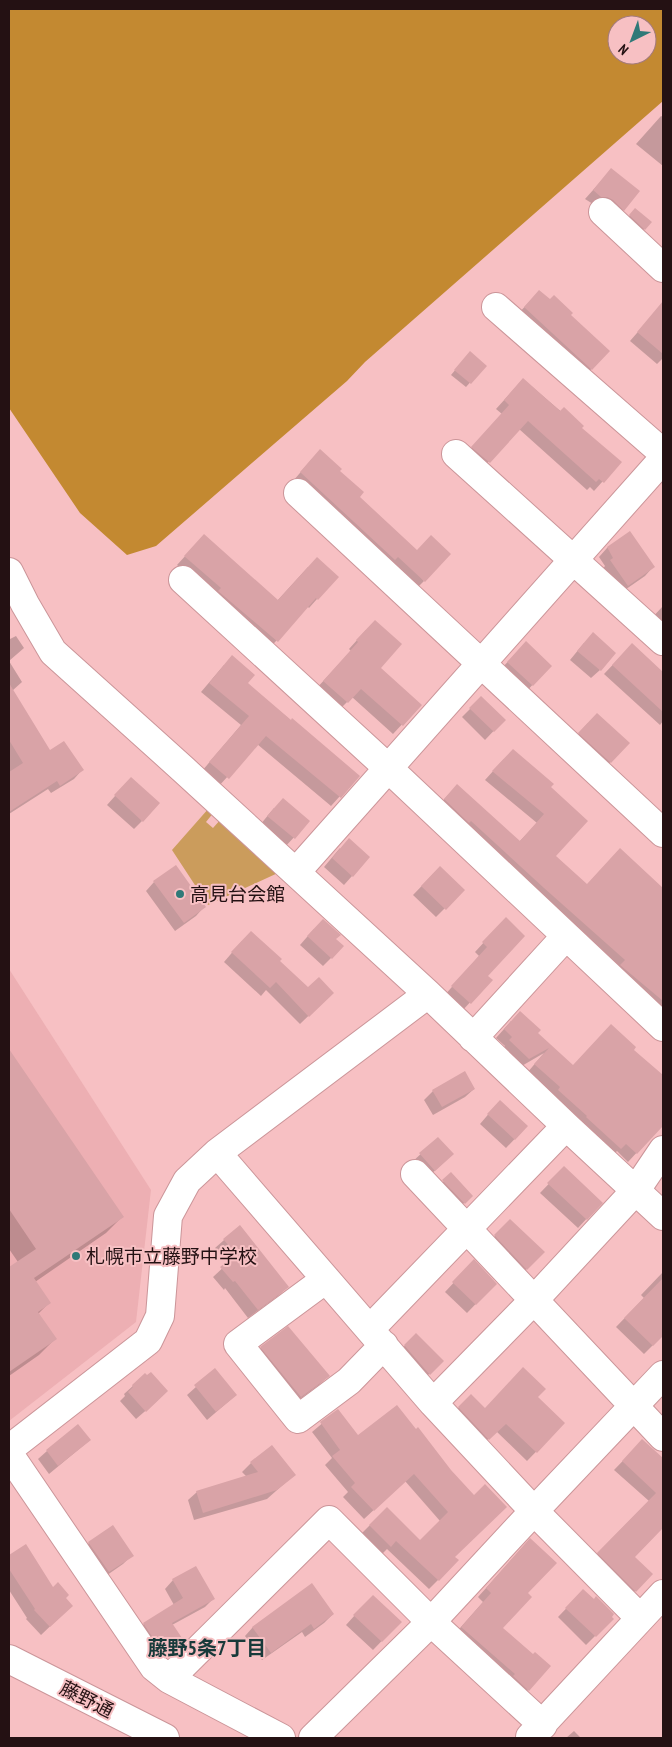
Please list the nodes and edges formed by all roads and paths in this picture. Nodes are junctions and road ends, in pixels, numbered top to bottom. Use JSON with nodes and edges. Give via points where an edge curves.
{"nodes":[{"id":1,"x":603,"y":212,"type":"dead end"},
{"id":2,"x":663,"y":268,"type":"edge"},
{"id":3,"x":496,"y":307,"type":"dead end"},
{"id":4,"x":663,"y":453,"type":"edge"},
{"id":5,"x":456,"y":454,"type":"dead end"},
{"id":6,"x":663,"y":459,"type":"edge"},
{"id":7,"x":298,"y":493,"type":"dead end"},
{"id":8,"x":574,"y":559,"type":"junction"},
{"id":9,"x":9,"y":572,"type":"edge"},
{"id":10,"x":183,"y":580,"type":"dead end"},
{"id":11,"x":17,"y":609,"type":"edge"},
{"id":12,"x":663,"y":641,"type":"edge"},
{"id":13,"x":482,"y":663,"type":"junction"},
{"id":14,"x":388,"y":768,"type":"junction"},
{"id":15,"x":663,"y":833,"type":"edge"},
{"id":16,"x":296,"y":872,"type":"junction"},
{"id":17,"x":566,"y":936,"type":"junction"},
{"id":18,"x":428,"y":994,"type":"junction"},
{"id":19,"x":663,"y":1027,"type":"edge"},
{"id":20,"x":473,"y":1038,"type":"junction"},
{"id":21,"x":566,"y":1126,"type":"junction"},
{"id":22,"x":663,"y":1150,"type":"edge"},
{"id":23,"x":217,"y":1153,"type":"junction"},
{"id":24,"x":415,"y":1174,"type":"dead end"},
{"id":25,"x":636,"y":1190,"type":"junction"},
{"id":26,"x":663,"y":1216,"type":"edge"},
{"id":27,"x":466,"y":1230,"type":"junction"},
{"id":28,"x":326,"y":1279,"type":"junction"},
{"id":29,"x":534,"y":1300,"type":"junction"},
{"id":30,"x":377,"y":1336,"type":"junction"},
{"id":31,"x":663,"y":1375,"type":"edge"},
{"id":32,"x":434,"y":1402,"type":"junction"},
{"id":33,"x":633,"y":1405,"type":"junction"},
{"id":34,"x":663,"y":1437,"type":"edge"},
{"id":35,"x":9,"y":1449,"type":"edge"},
{"id":36,"x":9,"y":1454,"type":"edge"},
{"id":37,"x":534,"y":1511,"type":"junction"},
{"id":38,"x":663,"y":1594,"type":"edge"},
{"id":39,"x":640,"y":1618,"type":"junction"},
{"id":40,"x":431,"y":1622,"type":"junction"},
{"id":41,"x":9,"y":1660,"type":"edge"},
{"id":42,"x":169,"y":1680,"type":"junction"},
{"id":43,"x":536,"y":1731,"type":"edge"},
{"id":44,"x":165,"y":1738,"type":"edge"},
{"id":45,"x":281,"y":1738,"type":"edge"},
{"id":46,"x":313,"y":1738,"type":"edge"}],
"edges":[{"from":1,"to":2,"type":"street"},
{"from":3,"to":4,"type":"street"},
{"from":5,"to":8,"type":"street"},
{"from":6,"to":8,"type":"street"},
{"from":7,"to":13,"type":"street"},
{"from":8,"to":12,"type":"street"},
{"from":8,"to":13,"type":"street"},
{"from":9,"to":11,"type":"street"},
{"from":10,"to":14,"type":"street"},
{"from":11,"to":16,"type":"street","via":[[54,652]]},
{"from":13,"to":14,"type":"street"},
{"from":13,"to":15,"type":"street"},
{"from":14,"to":16,"type":"street"},
{"from":14,"to":17,"type":"street"},
{"from":16,"to":18,"type":"street"},
{"from":17,"to":19,"type":"street"},
{"from":17,"to":20,"type":"street"},
{"from":18,"to":20,"type":"street"},
{"from":18,"to":23,"type":"street"},
{"from":20,"to":21,"type":"street"},
{"from":21,"to":25,"type":"street"},
{"from":21,"to":27,"type":"street"},
{"from":22,"to":25,"type":"street"},
{"from":23,"to":28,"type":"street"},
{"from":23,"to":35,"type":"street","via":[[187,1181],[168,1216],[160,1316],[148,1341]]},
{"from":24,"to":27,"type":"street"},
{"from":25,"to":26,"type":"street"},
{"from":25,"to":29,"type":"street"},
{"from":27,"to":29,"type":"street"},
{"from":27,"to":30,"type":"street"},
{"from":28,"to":30,"type":"street"},
{"from":28,"to":30,"type":"street","via":[[238,1344],[298,1418],[350,1381]]},
{"from":29,"to":32,"type":"street"},
{"from":29,"to":33,"type":"street"},
{"from":30,"to":32,"type":"street"},
{"from":31,"to":33,"type":"street"},
{"from":32,"to":37,"type":"street"},
{"from":33,"to":34,"type":"street"},
{"from":33,"to":37,"type":"street"},
{"from":36,"to":42,"type":"street","via":[[154,1667]]},
{"from":37,"to":39,"type":"street"},
{"from":37,"to":40,"type":"street"},
{"from":38,"to":39,"type":"street"},
{"from":39,"to":43,"type":"street"},
{"from":40,"to":42,"type":"street","via":[[328,1520]]},
{"from":40,"to":43,"type":"street"},
{"from":40,"to":46,"type":"street"},
{"from":41,"to":44,"type":"street","name":"藤野通"},
{"from":42,"to":45,"type":"street"}]}
